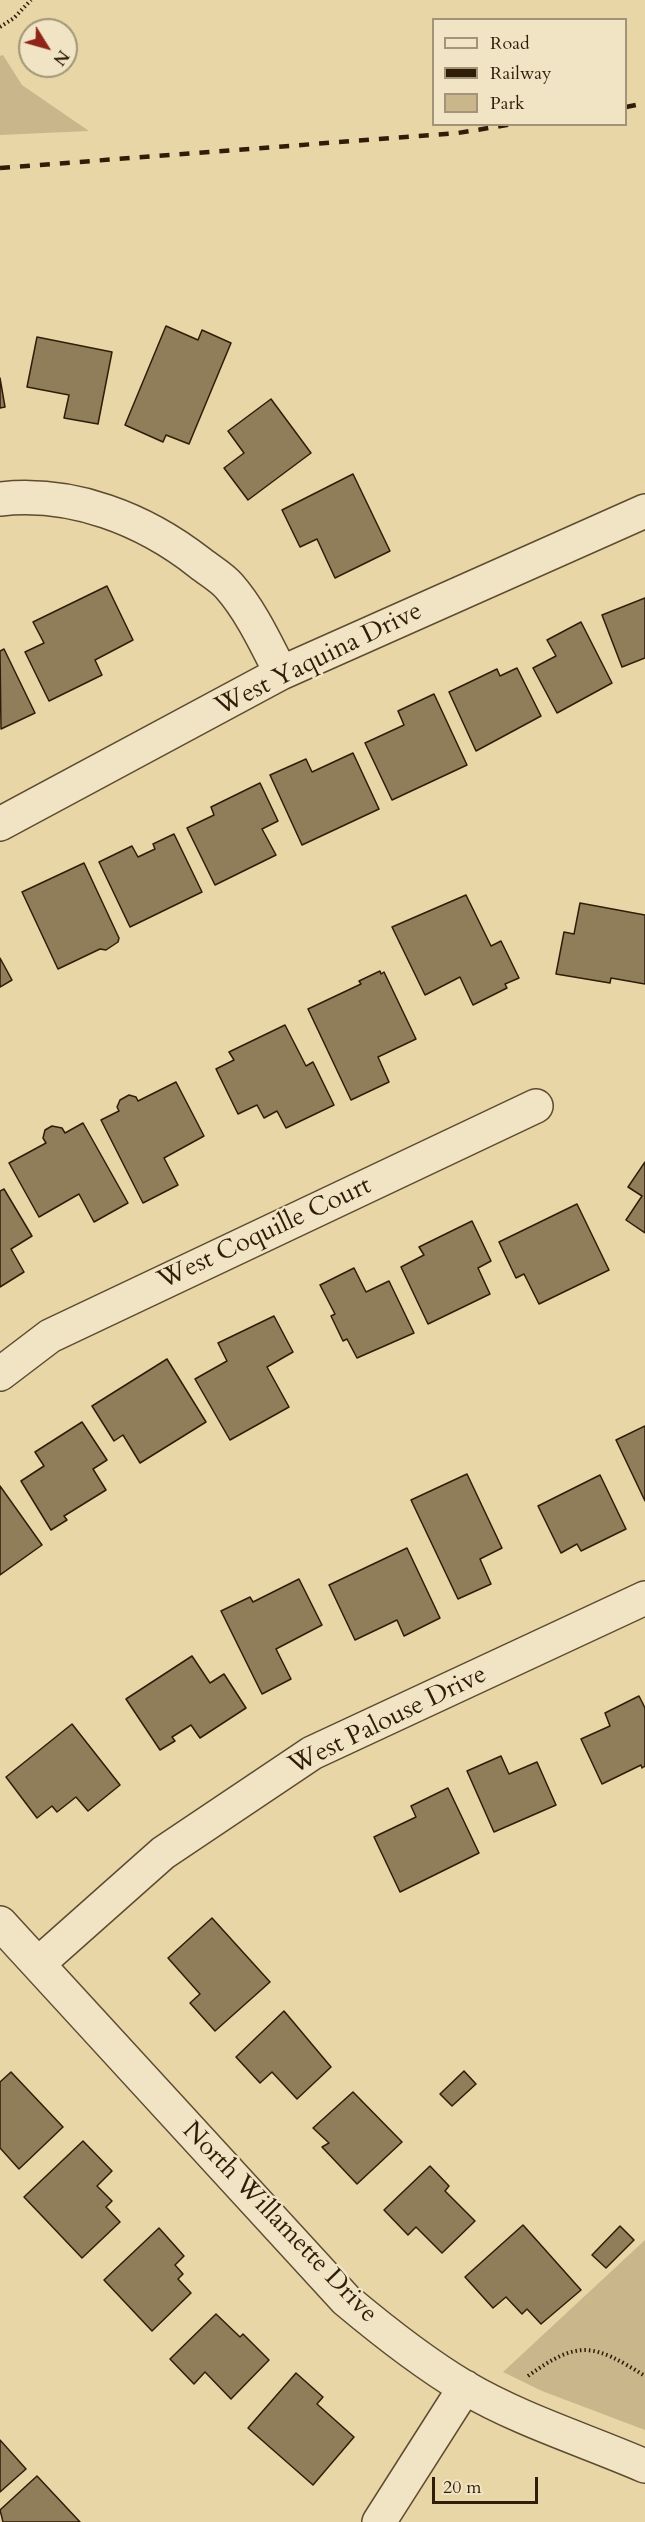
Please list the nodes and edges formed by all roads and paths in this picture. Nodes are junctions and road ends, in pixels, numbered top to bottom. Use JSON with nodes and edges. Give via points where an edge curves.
{"nodes":[{"id":1,"x":31,"y":0,"type":"edge"},
{"id":2,"x":0,"y":27,"type":"edge"},
{"id":3,"x":0,"y":499,"type":"edge"},
{"id":4,"x":645,"y":511,"type":"edge"},
{"id":5,"x":281,"y":673,"type":"junction"},
{"id":6,"x":0,"y":824,"type":"edge"},
{"id":7,"x":536,"y":1106,"type":"dead end"},
{"id":8,"x":0,"y":1374,"type":"edge"},
{"id":9,"x":645,"y":1598,"type":"edge"},
{"id":10,"x":0,"y":1923,"type":"edge"},
{"id":11,"x":38,"y":1964,"type":"junction"},
{"id":12,"x":528,"y":2376,"type":"dead end"},
{"id":13,"x":645,"y":2376,"type":"edge"},
{"id":14,"x":465,"y":2387,"type":"junction"},
{"id":15,"x":645,"y":2466,"type":"edge"},
{"id":16,"x":380,"y":2522,"type":"edge"}],
"edges":[{"from":1,"to":2,"type":"path"},
{"from":3,"to":5,"type":"street","via":[[26,496],[85,503],[135,522],[183,549],[229,586],[258,628]]},
{"from":4,"to":5,"type":"street","name":"West Yaquina Drive"},
{"from":5,"to":6,"type":"street","name":"West Yaquina Drive"},
{"from":7,"to":8,"type":"street","name":"West Coquille Court","via":[[50,1336]]},
{"from":9,"to":11,"type":"street","name":"West Palouse Drive","via":[[312,1754],[163,1853]]},
{"from":10,"to":11,"type":"street","name":"North Willamette Drive"},
{"from":11,"to":14,"type":"street","name":"North Willamette Drive","via":[[346,2300],[389,2337]]},
{"from":12,"to":13,"type":"path","via":[[556,2355],[577,2349],[602,2351]]},
{"from":14,"to":15,"type":"street","name":"North Willamette Drive","via":[[514,2412]]},
{"from":14,"to":16,"type":"street"}]}
